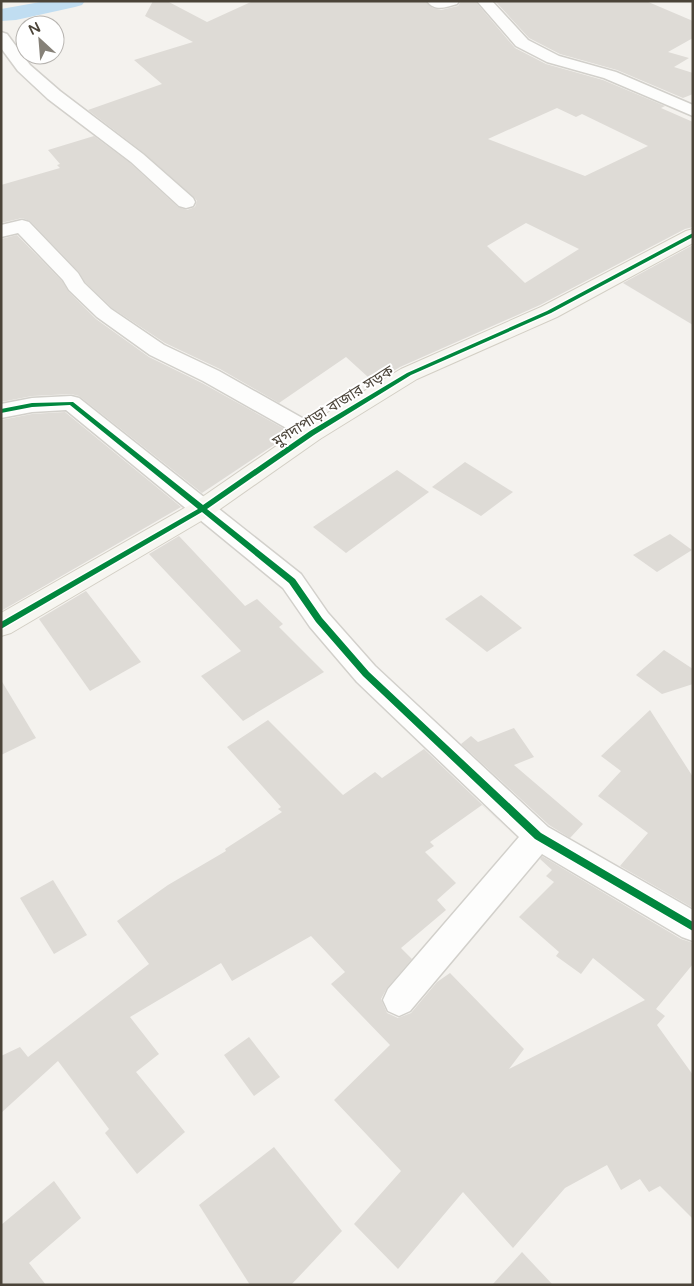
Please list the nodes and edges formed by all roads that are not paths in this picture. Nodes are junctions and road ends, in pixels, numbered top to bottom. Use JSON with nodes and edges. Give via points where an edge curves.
{"nodes":[{"id":1,"x":434,"y":1,"type":"edge"},
{"id":2,"x":452,"y":1,"type":"edge"},
{"id":3,"x":484,"y":1,"type":"edge"},
{"id":4,"x":1,"y":37,"type":"edge"},
{"id":5,"x":693,"y":110,"type":"edge"},
{"id":6,"x":186,"y":202,"type":"dead end"},
{"id":7,"x":1,"y":231,"type":"edge"},
{"id":8,"x":693,"y":235,"type":"edge"},
{"id":9,"x":1,"y":411,"type":"edge"},
{"id":10,"x":312,"y":433,"type":"junction"},
{"id":11,"x":204,"y":508,"type":"junction"},
{"id":12,"x":1,"y":626,"type":"edge"},
{"id":13,"x":538,"y":836,"type":"junction"},
{"id":14,"x":693,"y":927,"type":"edge"},
{"id":15,"x":399,"y":1000,"type":"dead end"}],
"edges":[{"from":1,"to":2,"type":"street","via":[[438,4]]},
{"from":3,"to":5,"type":"street","via":[[522,43],[553,59],[610,75]]},
{"from":4,"to":6,"type":"street","via":[[24,68],[54,95],[137,158]]},
{"from":7,"to":10,"type":"street","via":[[22,226],[104,313],[157,350],[211,376]]},
{"from":8,"to":10,"type":"street","name":"মুগদাপাড়া বাজার সড়ক","via":[[548,312],[409,374]]},
{"from":9,"to":11,"type":"street","via":[[71,403]]},
{"from":10,"to":11,"type":"street","name":"মুগদাপাড়া বাজার সড়ক"},
{"from":11,"to":12,"type":"street","name":"মুগদাপাড়া বাজার সড়ক"},
{"from":11,"to":13,"type":"street","via":[[292,581],[318,620],[366,674]]},
{"from":13,"to":14,"type":"street"},
{"from":13,"to":15,"type":"street"}]}
